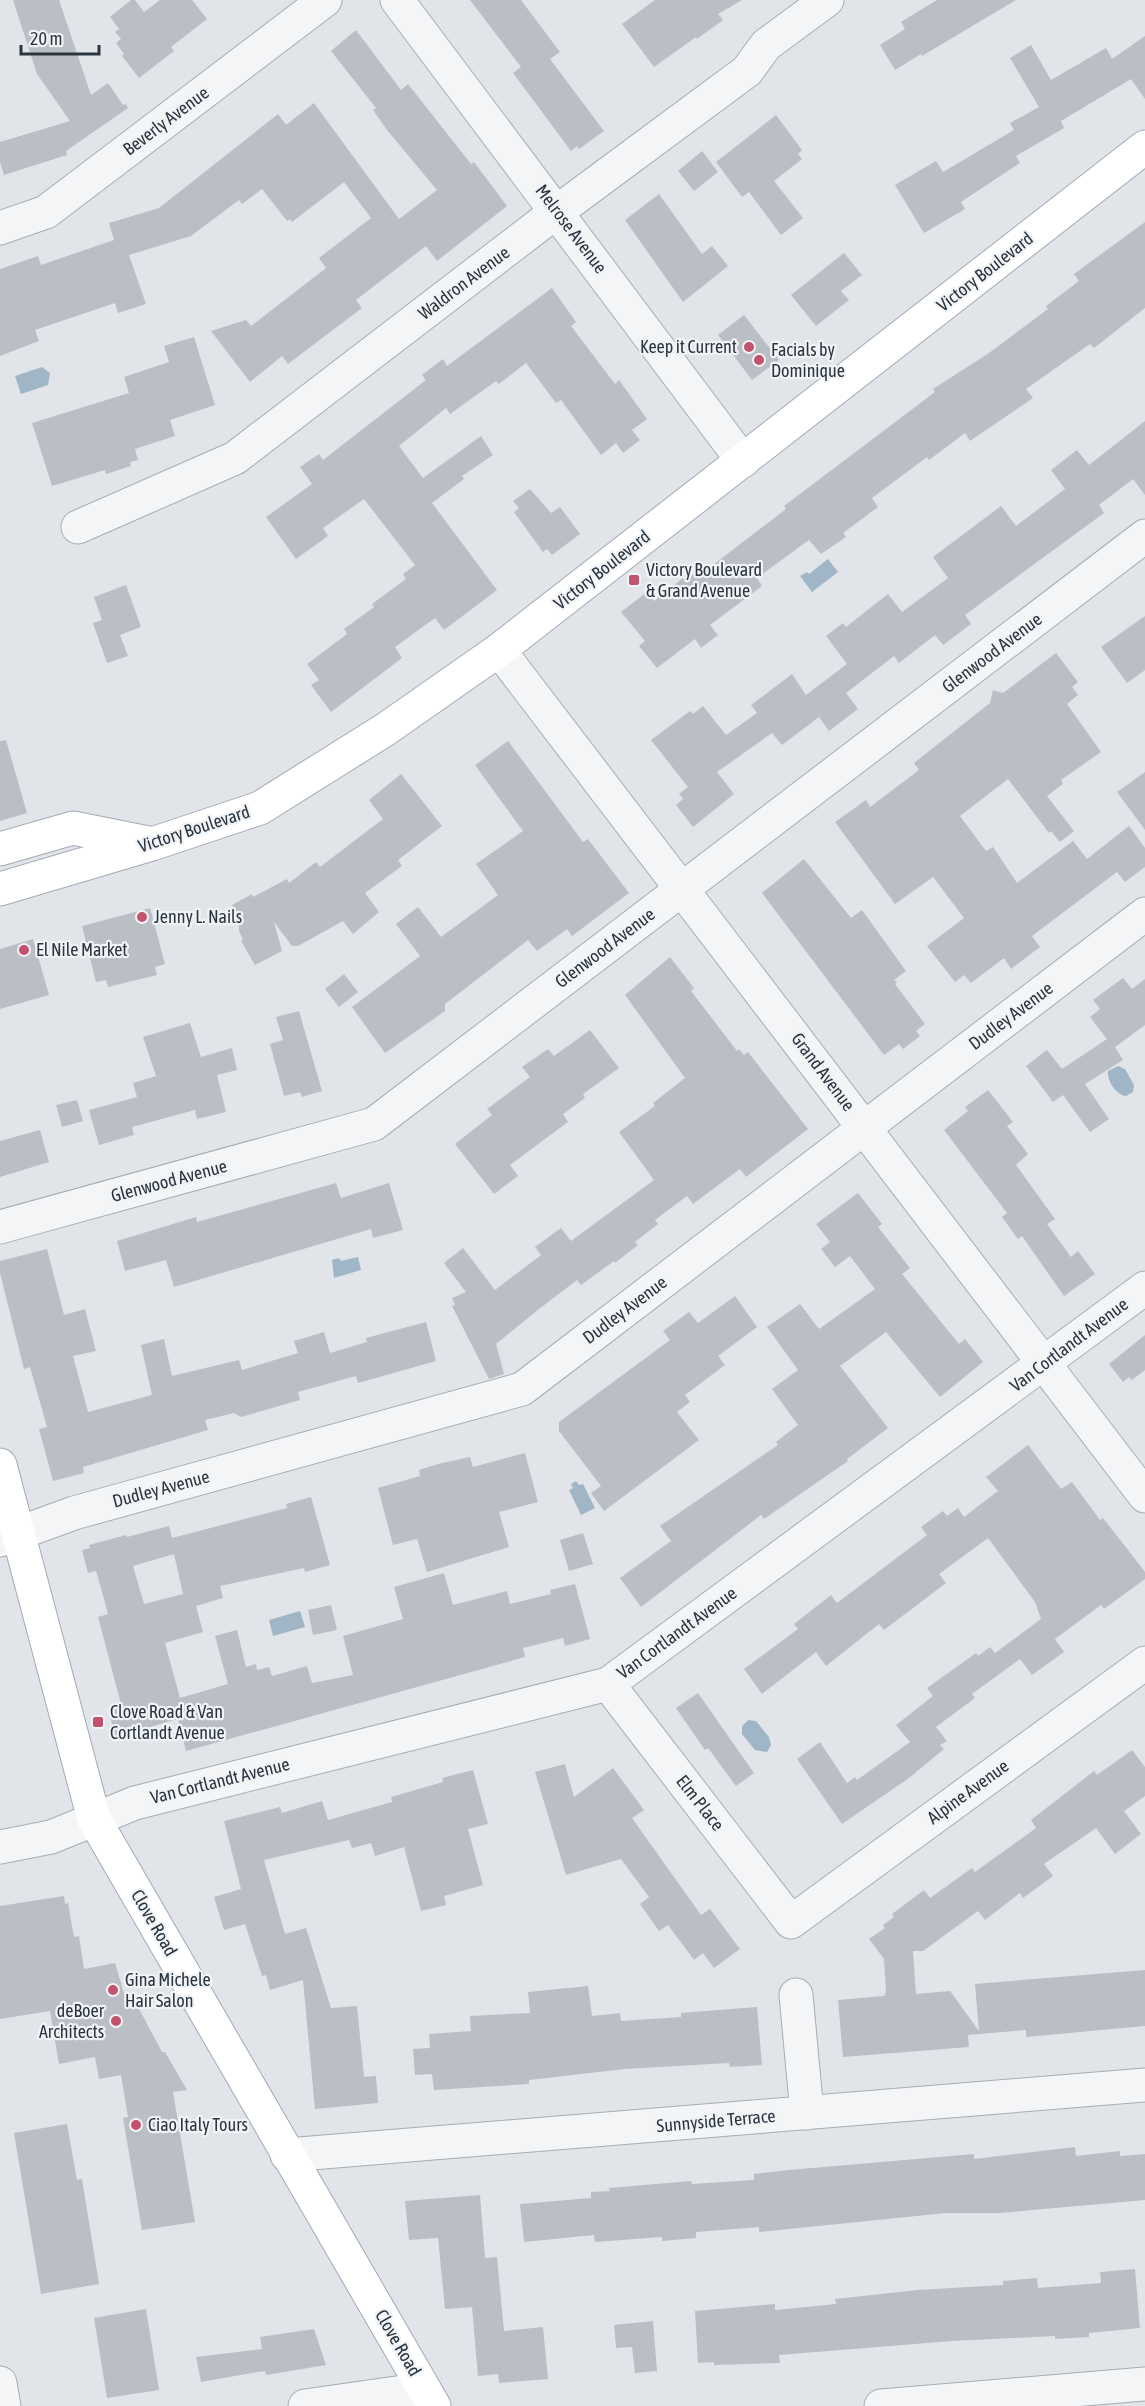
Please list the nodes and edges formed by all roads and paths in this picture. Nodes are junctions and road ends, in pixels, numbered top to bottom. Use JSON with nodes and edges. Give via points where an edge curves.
{"nodes":[{"id":1,"x":325,"y":0,"type":"edge"},
{"id":2,"x":397,"y":0,"type":"edge"},
{"id":3,"x":827,"y":0,"type":"edge"},
{"id":4,"x":1145,"y":147,"type":"edge"},
{"id":5,"x":558,"y":211,"type":"junction"},
{"id":6,"x":0,"y":228,"type":"edge"},
{"id":7,"x":742,"y":461,"type":"junction"},
{"id":8,"x":78,"y":527,"type":"dead end"},
{"id":9,"x":1145,"y":536,"type":"edge"},
{"id":10,"x":500,"y":650,"type":"junction"},
{"id":11,"x":152,"y":844,"type":"junction"},
{"id":12,"x":0,"y":849,"type":"edge"},
{"id":13,"x":684,"y":888,"type":"junction"},
{"id":14,"x":0,"y":889,"type":"edge"},
{"id":15,"x":1145,"y":914,"type":"edge"},
{"id":16,"x":865,"y":1127,"type":"junction"},
{"id":17,"x":0,"y":1227,"type":"edge"},
{"id":18,"x":1145,"y":1288,"type":"edge"},
{"id":19,"x":1044,"y":1364,"type":"junction"},
{"id":20,"x":1,"y":1471,"type":"edge"},
{"id":21,"x":1145,"y":1496,"type":"edge"},
{"id":22,"x":9,"y":1536,"type":"edge"},
{"id":23,"x":1145,"y":1663,"type":"edge"},
{"id":24,"x":608,"y":1684,"type":"junction"},
{"id":25,"x":94,"y":1819,"type":"junction"},
{"id":26,"x":0,"y":1847,"type":"edge"},
{"id":27,"x":791,"y":1922,"type":"joint"},
{"id":28,"x":796,"y":1995,"type":"dead end"},
{"id":29,"x":1145,"y":2085,"type":"edge"},
{"id":30,"x":807,"y":2113,"type":"junction"},
{"id":31,"x":287,"y":2155,"type":"junction"},
{"id":32,"x":0,"y":2383,"type":"edge"},
{"id":33,"x":1145,"y":2384,"type":"edge"},
{"id":34,"x":429,"y":2398,"type":"edge"},
{"id":35,"x":4,"y":2406,"type":"edge"},
{"id":36,"x":305,"y":2406,"type":"edge"},
{"id":37,"x":881,"y":2406,"type":"edge"}],
"edges":[{"from":1,"to":6,"type":"street","name":"Beverly Avenue","via":[[46,212]]},
{"from":2,"to":5,"type":"street","name":"Melrose Avenue"},
{"from":3,"to":5,"type":"street","name":"Waldron Avenue","via":[[766,45],[747,71]]},
{"from":4,"to":7,"type":"main road","name":"Victory Boulevard"},
{"from":5,"to":7,"type":"street","name":"Melrose Avenue"},
{"from":5,"to":8,"type":"street","name":"Waldron Avenue","via":[[235,458]]},
{"from":7,"to":10,"type":"main road","name":"Victory Boulevard"},
{"from":9,"to":13,"type":"street","name":"Glenwood Avenue"},
{"from":10,"to":11,"type":"main road","name":"Victory Boulevard","via":[[386,729],[260,808]]},
{"from":10,"to":13,"type":"street","name":"Grand Avenue"},
{"from":11,"to":12,"type":"main road","via":[[73,828]]},
{"from":11,"to":14,"type":"main road","name":"Victory Boulevard"},
{"from":13,"to":16,"type":"street","name":"Grand Avenue"},
{"from":13,"to":17,"type":"street","name":"Glenwood Avenue","via":[[374,1124]]},
{"from":15,"to":16,"type":"street","name":"Dudley Avenue"},
{"from":16,"to":19,"type":"street","name":"Grand Avenue"},
{"from":16,"to":22,"type":"street","name":"Dudley Avenue","via":[[522,1389],[74,1513]]},
{"from":18,"to":19,"type":"street","name":"Van Cortlandt Avenue"},
{"from":19,"to":21,"type":"street","name":"Grand Avenue"},
{"from":19,"to":24,"type":"street","name":"Van Cortlandt Avenue"},
{"from":20,"to":22,"type":"main road","name":"Clove Road"},
{"from":22,"to":25,"type":"main road","name":"Clove Road"},
{"from":23,"to":27,"type":"street","name":"Alpine Avenue"},
{"from":24,"to":25,"type":"street","name":"Van Cortlandt Avenue","via":[[135,1803]]},
{"from":24,"to":27,"type":"street","name":"Elm Place"},
{"from":25,"to":26,"type":"street","name":"Van Cortlandt Avenue","via":[[51,1836]]},
{"from":25,"to":31,"type":"main road","name":"Clove Road"},
{"from":28,"to":30,"type":"street"},
{"from":29,"to":30,"type":"street","name":"Sunnyside Terrace"},
{"from":30,"to":31,"type":"street","name":"Sunnyside Terrace"},
{"from":31,"to":34,"type":"main road","name":"Clove Road"},
{"from":32,"to":35,"type":"street"},
{"from":33,"to":37,"type":"street"},
{"from":34,"to":36,"type":"street"}]}
